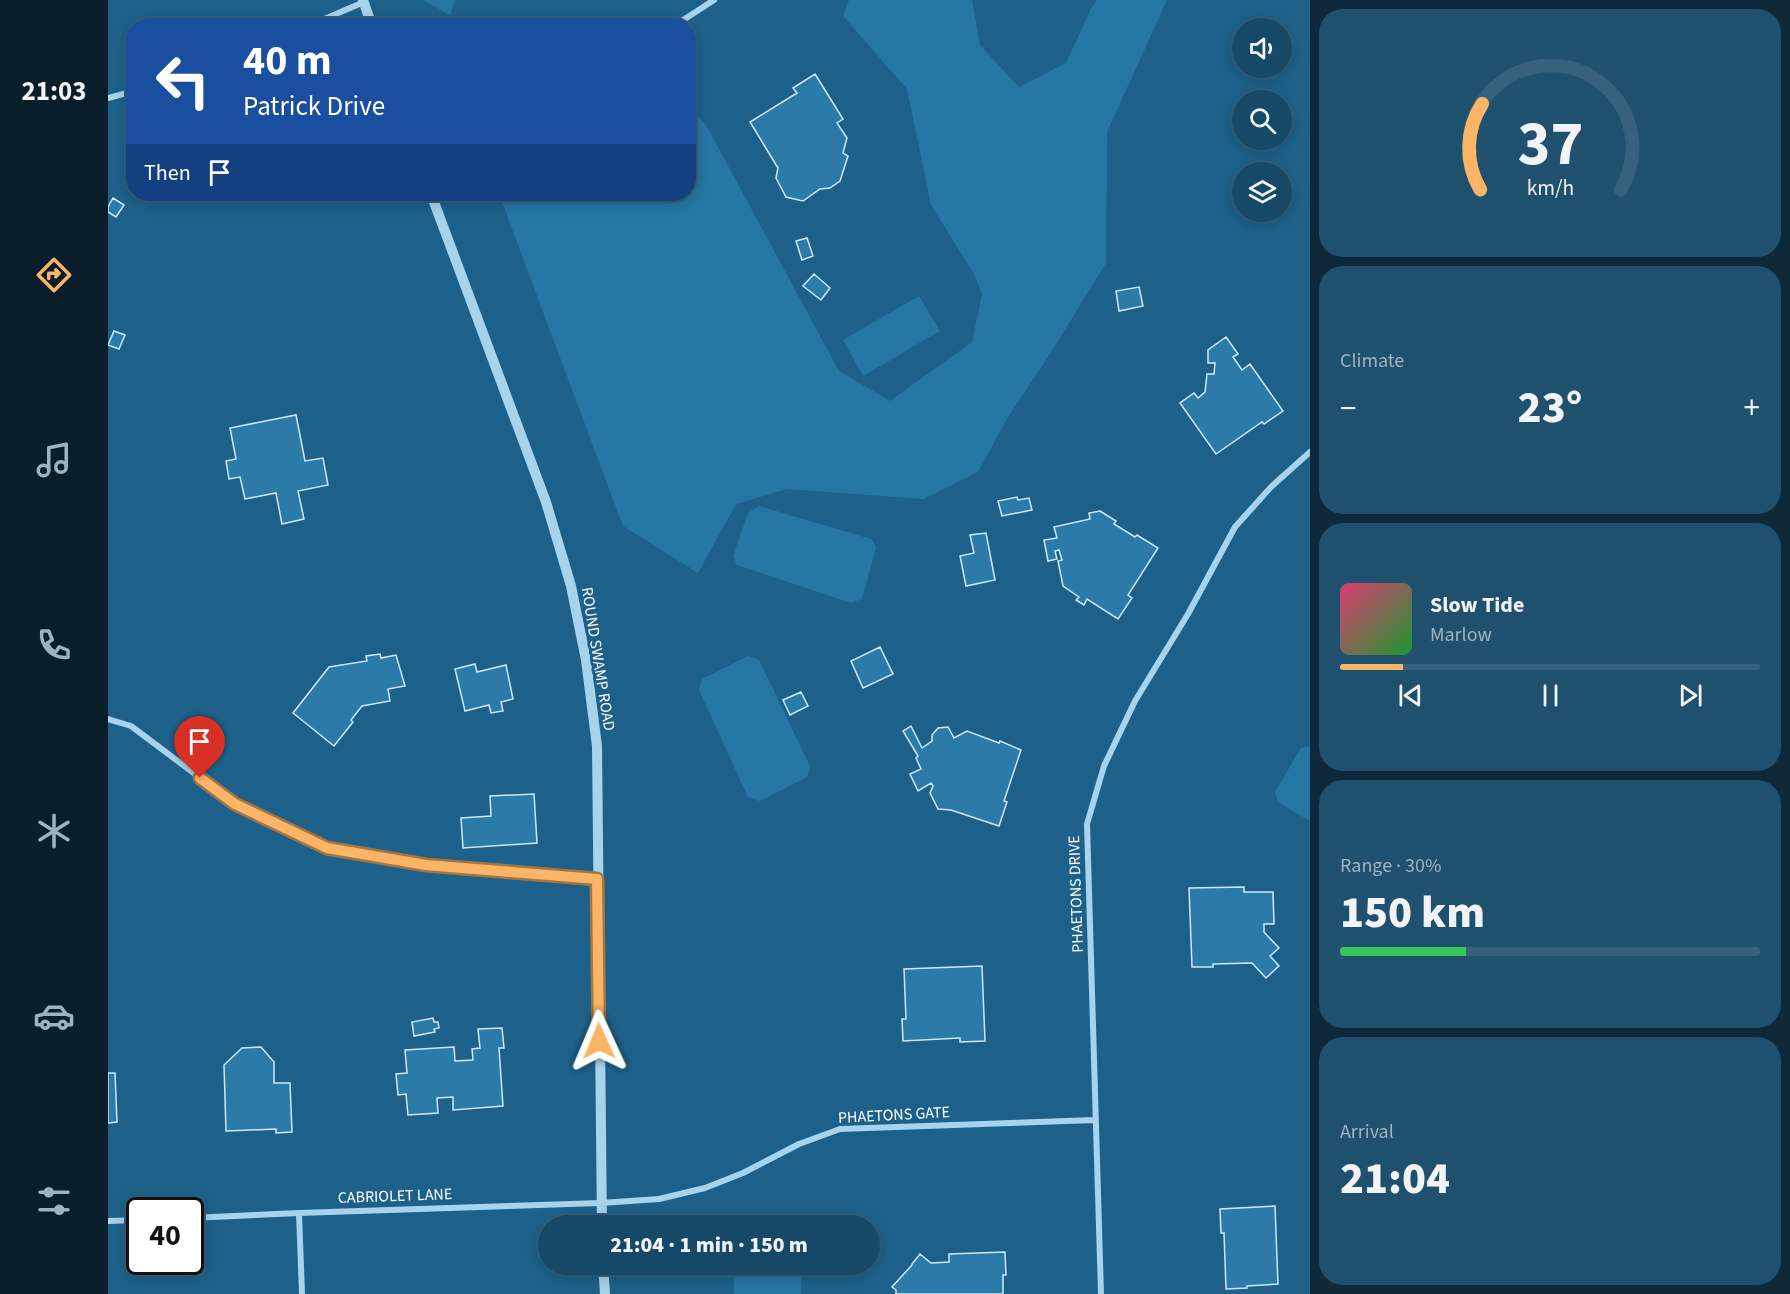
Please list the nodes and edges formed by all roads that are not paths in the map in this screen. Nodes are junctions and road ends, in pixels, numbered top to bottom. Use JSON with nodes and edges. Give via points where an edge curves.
{"nodes":[{"id":1,"x":714,"y":0,"type":"edge"},
{"id":2,"x":363,"y":1,"type":"edge"},
{"id":3,"x":326,"y":18,"type":"edge"},
{"id":4,"x":369,"y":18,"type":"edge"},
{"id":5,"x":686,"y":18,"type":"edge"},
{"id":6,"x":126,"y":94,"type":"edge"},
{"id":7,"x":108,"y":98,"type":"edge"},
{"id":8,"x":434,"y":201,"type":"edge"},
{"id":9,"x":1310,"y":452,"type":"edge"},
{"id":10,"x":108,"y":719,"type":"edge"},
{"id":11,"x":597,"y":879,"type":"junction"},
{"id":12,"x":1095,"y":1120,"type":"junction"},
{"id":13,"x":601,"y":1203,"type":"junction"},
{"id":14,"x":299,"y":1213,"type":"junction"},
{"id":15,"x":602,"y":1215,"type":"edge"},
{"id":16,"x":204,"y":1217,"type":"edge"},
{"id":17,"x":126,"y":1220,"type":"edge"},
{"id":18,"x":108,"y":1221,"type":"edge"},
{"id":19,"x":604,"y":1275,"type":"edge"},
{"id":20,"x":302,"y":1294,"type":"edge"},
{"id":21,"x":605,"y":1294,"type":"edge"},
{"id":22,"x":1101,"y":1294,"type":"edge"}],
"edges":[{"from":1,"to":5,"type":"street"},
{"from":2,"to":3,"type":"street"},
{"from":2,"to":4,"type":"street"},
{"from":6,"to":7,"type":"street"},
{"from":8,"to":11,"type":"street","name":"ROUND SWAMP ROAD","via":[[546,502],[571,586],[597,746]]},
{"from":9,"to":12,"type":"street","name":"PHAETONS DRIVE","via":[[1235,527],[1135,701],[1104,766],[1087,824]]},
{"from":10,"to":11,"type":"street","via":[[131,726],[235,804],[327,848],[426,865]]},
{"from":11,"to":13,"type":"street","name":"ROUND SWAMP ROAD"},
{"from":12,"to":13,"type":"street","name":"PHAETONS GATE","via":[[840,1129],[705,1188],[659,1199]]},
{"from":12,"to":22,"type":"street","name":"PHAETONS DRIVE"},
{"from":13,"to":14,"type":"street","name":"CABRIOLET LANE"},
{"from":13,"to":15,"type":"street","name":"ROUND SWAMP ROAD"},
{"from":14,"to":16,"type":"street","name":"CABRIOLET LANE"},
{"from":14,"to":20,"type":"street"},
{"from":17,"to":18,"type":"street"},
{"from":19,"to":21,"type":"street"}]}
